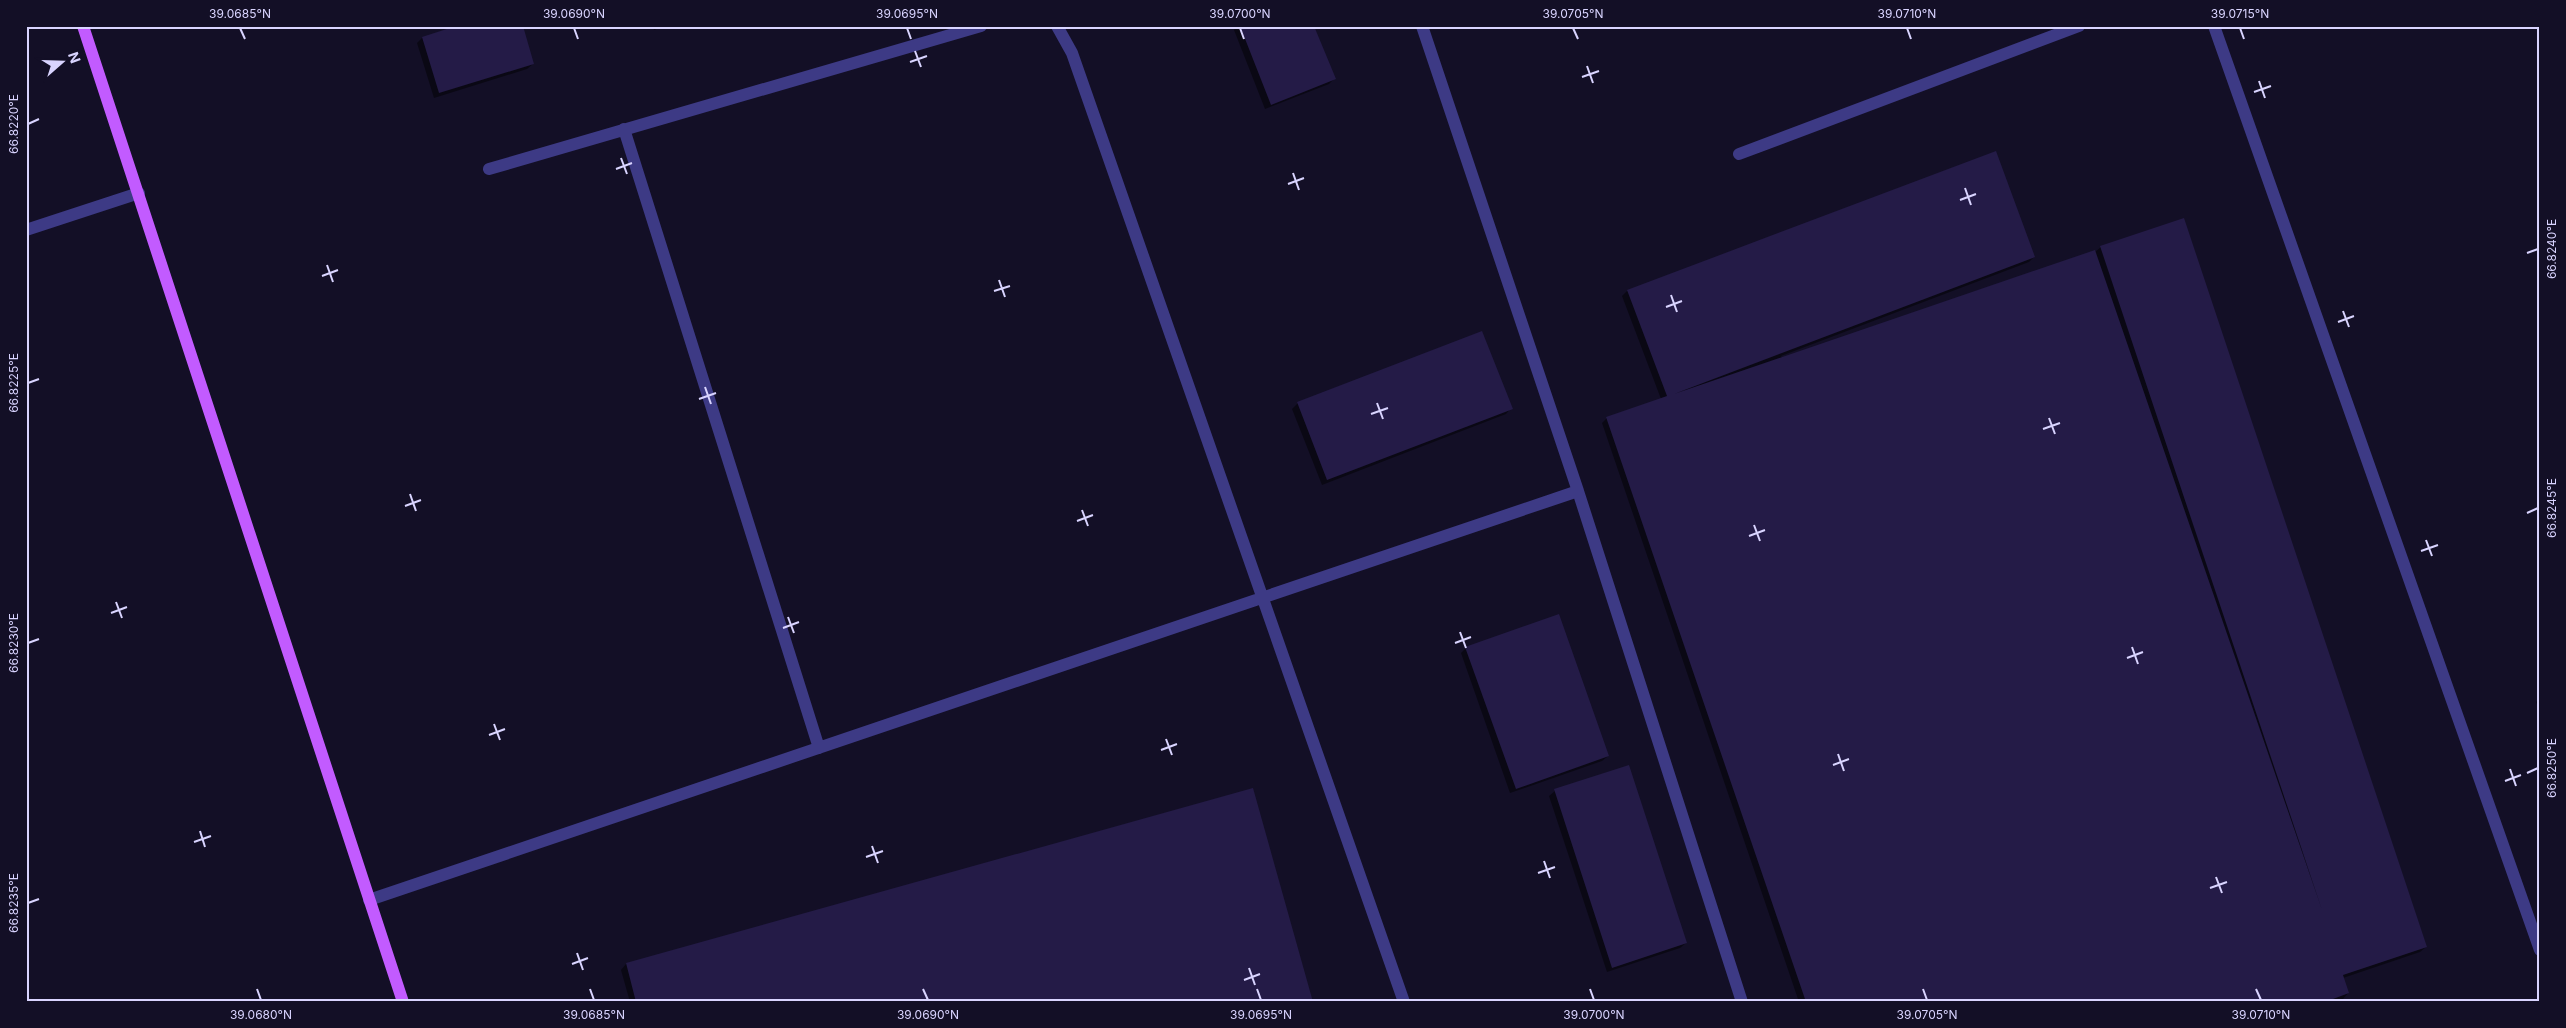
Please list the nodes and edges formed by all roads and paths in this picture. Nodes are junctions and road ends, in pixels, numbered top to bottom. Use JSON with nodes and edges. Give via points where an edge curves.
{"nodes":[{"id":1,"x":83,"y":26,"type":"edge"},
{"id":2,"x":981,"y":26,"type":"edge"},
{"id":3,"x":1057,"y":26,"type":"edge"},
{"id":4,"x":1422,"y":26,"type":"edge"},
{"id":5,"x":2079,"y":26,"type":"edge"},
{"id":6,"x":2214,"y":26,"type":"edge"},
{"id":7,"x":624,"y":129,"type":"junction"},
{"id":8,"x":1739,"y":154,"type":"dead end"},
{"id":9,"x":489,"y":169,"type":"dead end"},
{"id":10,"x":139,"y":193,"type":"junction"},
{"id":11,"x":26,"y":230,"type":"edge"},
{"id":12,"x":1578,"y":491,"type":"junction"},
{"id":13,"x":1262,"y":598,"type":"junction"},
{"id":14,"x":819,"y":748,"type":"junction"},
{"id":15,"x":369,"y":900,"type":"junction"},
{"id":16,"x":2540,"y":950,"type":"edge"},
{"id":17,"x":403,"y":1002,"type":"edge"},
{"id":18,"x":1404,"y":1002,"type":"edge"},
{"id":19,"x":1742,"y":1002,"type":"edge"}],
"edges":[{"from":1,"to":10,"type":"main road"},
{"from":2,"to":7,"type":"lane"},
{"from":3,"to":13,"type":"lane","via":[[1072,54]]},
{"from":4,"to":12,"type":"lane"},
{"from":5,"to":8,"type":"lane"},
{"from":6,"to":16,"type":"lane"},
{"from":7,"to":9,"type":"lane"},
{"from":7,"to":14,"type":"lane"},
{"from":10,"to":11,"type":"lane"},
{"from":10,"to":15,"type":"main road"},
{"from":12,"to":13,"type":"lane"},
{"from":12,"to":19,"type":"lane"},
{"from":13,"to":14,"type":"lane"},
{"from":13,"to":18,"type":"lane"},
{"from":14,"to":15,"type":"lane"},
{"from":15,"to":17,"type":"main road"}]}
